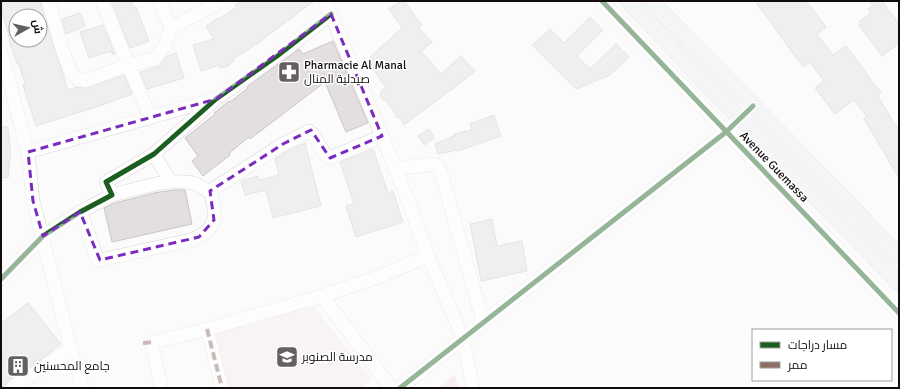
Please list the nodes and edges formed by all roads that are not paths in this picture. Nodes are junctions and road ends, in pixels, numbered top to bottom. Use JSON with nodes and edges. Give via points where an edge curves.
{"nodes":[{"id":1,"x":48,"y":1,"type":"edge"},
{"id":2,"x":102,"y":1,"type":"edge"},
{"id":3,"x":160,"y":1,"type":"edge"},
{"id":4,"x":325,"y":1,"type":"edge"},
{"id":5,"x":602,"y":1,"type":"edge"},
{"id":6,"x":628,"y":1,"type":"edge"},
{"id":7,"x":651,"y":1,"type":"edge"},
{"id":8,"x":217,"y":2,"type":"edge"},
{"id":9,"x":331,"y":14,"type":"junction"},
{"id":10,"x":172,"y":25,"type":"junction"},
{"id":11,"x":1,"y":52,"type":"edge"},
{"id":12,"x":128,"y":65,"type":"junction"},
{"id":13,"x":216,"y":99,"type":"junction"},
{"id":14,"x":753,"y":106,"type":"junction"},
{"id":15,"x":150,"y":117,"type":"junction"},
{"id":16,"x":740,"y":119,"type":"junction"},
{"id":17,"x":726,"y":132,"type":"junction"},
{"id":18,"x":382,"y":136,"type":"junction"},
{"id":19,"x":28,"y":152,"type":"junction"},
{"id":20,"x":154,"y":154,"type":"junction"},
{"id":21,"x":395,"y":169,"type":"junction"},
{"id":22,"x":170,"y":181,"type":"junction"},
{"id":23,"x":210,"y":191,"type":"junction"},
{"id":24,"x":112,"y":195,"type":"junction"},
{"id":25,"x":80,"y":212,"type":"junction"},
{"id":26,"x":43,"y":236,"type":"junction"},
{"id":27,"x":428,"y":256,"type":"junction"},
{"id":28,"x":899,"y":256,"type":"edge"},
{"id":29,"x":1,"y":279,"type":"edge"},
{"id":30,"x":899,"y":283,"type":"edge"},
{"id":31,"x":322,"y":296,"type":"junction"},
{"id":32,"x":899,"y":313,"type":"edge"},
{"id":33,"x":483,"y":322,"type":"junction"},
{"id":34,"x":207,"y":329,"type":"junction"},
{"id":35,"x":463,"y":338,"type":"junction"},
{"id":36,"x":71,"y":349,"type":"junction"},
{"id":37,"x":12,"y":388,"type":"edge"},
{"id":38,"x":84,"y":388,"type":"edge"},
{"id":39,"x":159,"y":388,"type":"edge"},
{"id":40,"x":222,"y":388,"type":"edge"},
{"id":41,"x":392,"y":388,"type":"edge"},
{"id":42,"x":400,"y":388,"type":"edge"},
{"id":43,"x":473,"y":388,"type":"edge"}],
"edges":[{"from":1,"to":12,"type":"street","via":[[62,49],[77,79],[84,81]]},
{"from":2,"to":12,"type":"street"},
{"from":3,"to":10,"type":"street","via":[[167,20]]},
{"from":4,"to":9,"type":"street"},
{"from":5,"to":17,"type":"street","name":"Avenue Guemassa"},
{"from":6,"to":16,"type":"main road","name":"Avenue Guemassa"},
{"from":7,"to":14,"type":"main road"},
{"from":8,"to":10,"type":"street","via":[[179,24]]},
{"from":9,"to":13,"type":"street"},
{"from":9,"to":18,"type":"street"},
{"from":10,"to":12,"type":"street","via":[[165,46],[154,59]]},
{"from":11,"to":19,"type":"street"},
{"from":12,"to":15,"type":"street"},
{"from":13,"to":15,"type":"street"},
{"from":13,"to":20,"type":"street"},
{"from":14,"to":16,"type":"street"},
{"from":14,"to":28,"type":"main road"},
{"from":15,"to":19,"type":"street"},
{"from":16,"to":17,"type":"street"},
{"from":16,"to":30,"type":"main road","name":"Avenue Guemassa"},
{"from":17,"to":32,"type":"street","name":"Avenue Guemassa"},
{"from":17,"to":33,"type":"street"},
{"from":18,"to":21,"type":"street"},
{"from":18,"to":23,"type":"street","via":[[330,158],[309,131],[283,144]]},
{"from":19,"to":26,"type":"street","via":[[33,201]]},
{"from":20,"to":22,"type":"street"},
{"from":20,"to":24,"type":"street","via":[[106,182]]},
{"from":21,"to":27,"type":"street"},
{"from":21,"to":33,"type":"street","via":[[433,164],[440,169]]},
{"from":22,"to":23,"type":"street","via":[[195,183]]},
{"from":22,"to":24,"type":"street"},
{"from":23,"to":25,"type":"street","via":[[214,220],[199,237],[103,260],[97,259]]},
{"from":24,"to":25,"type":"street"},
{"from":25,"to":26,"type":"street"},
{"from":26,"to":29,"type":"street"},
{"from":26,"to":36,"type":"street"},
{"from":27,"to":31,"type":"street"},
{"from":27,"to":35,"type":"street"},
{"from":31,"to":34,"type":"street"},
{"from":31,"to":41,"type":"street"},
{"from":33,"to":35,"type":"street"},
{"from":34,"to":39,"type":"street","via":[[153,343]]},
{"from":34,"to":40,"type":"street"},
{"from":35,"to":42,"type":"street"},
{"from":35,"to":43,"type":"street"},
{"from":36,"to":37,"type":"street"},
{"from":36,"to":38,"type":"street"}]}
